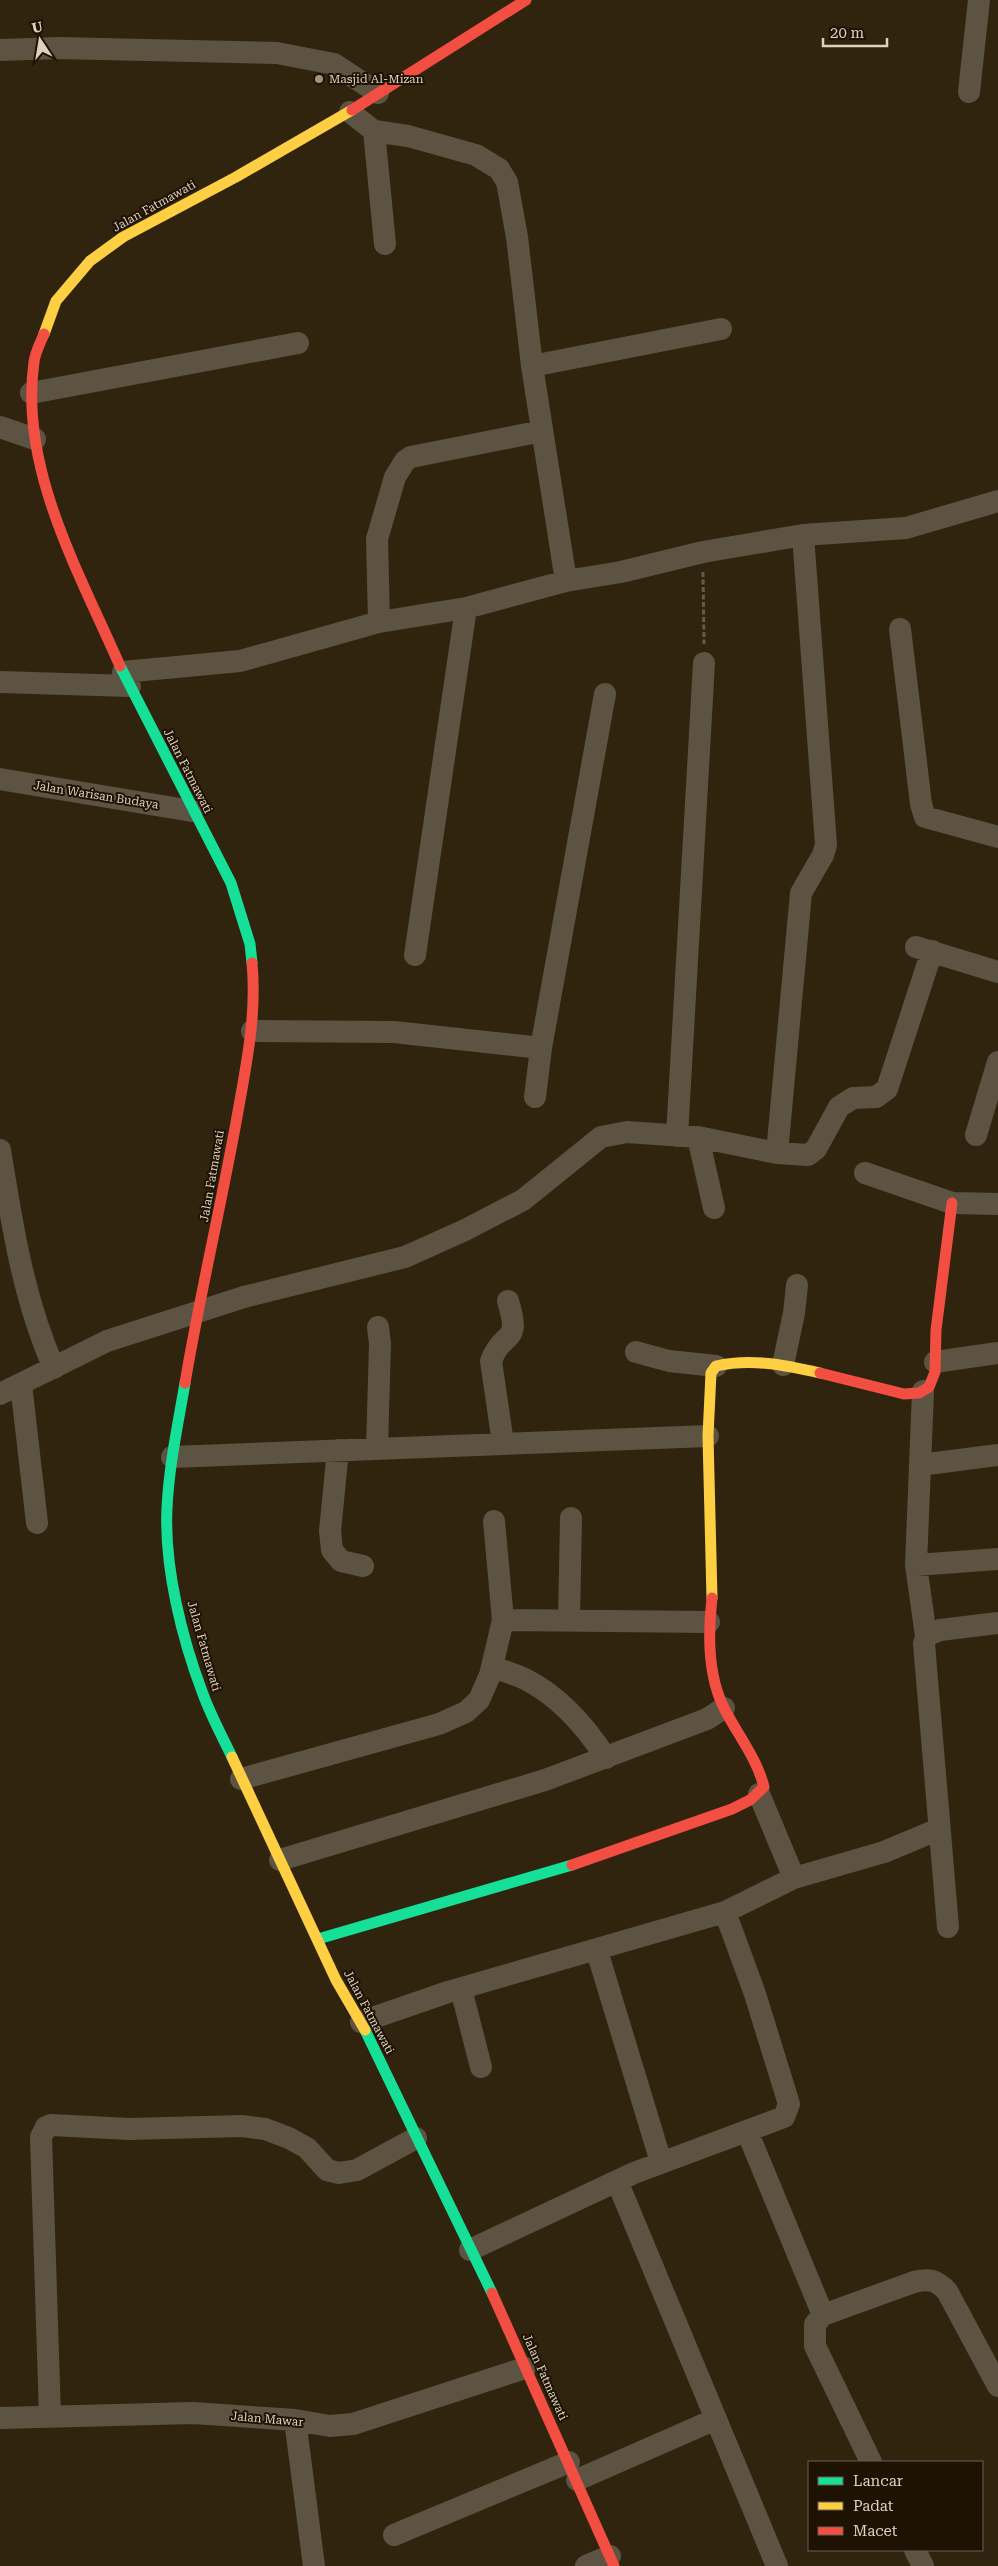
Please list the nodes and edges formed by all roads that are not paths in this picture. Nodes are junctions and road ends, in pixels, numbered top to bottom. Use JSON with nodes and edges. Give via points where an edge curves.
{"nodes":[{"id":1,"x":526,"y":0,"type":"edge"},
{"id":2,"x":979,"y":0,"type":"edge"},
{"id":3,"x":0,"y":50,"type":"edge"},
{"id":4,"x":969,"y":92,"type":"dead end"},
{"id":5,"x":378,"y":93,"type":"junction"},
{"id":6,"x":350,"y":112,"type":"junction"},
{"id":7,"x":374,"y":131,"type":"junction"},
{"id":8,"x":385,"y":244,"type":"dead end"},
{"id":9,"x":720,"y":329,"type":"dead end"},
{"id":10,"x":298,"y":343,"type":"dead end"},
{"id":11,"x":532,"y":366,"type":"junction"},
{"id":12,"x":31,"y":393,"type":"junction"},
{"id":13,"x":0,"y":427,"type":"edge"},
{"id":14,"x":542,"y":431,"type":"junction"},
{"id":15,"x":36,"y":438,"type":"junction"},
{"id":16,"x":998,"y":501,"type":"edge"},
{"id":17,"x":802,"y":535,"type":"junction"},
{"id":18,"x":566,"y":581,"type":"junction"},
{"id":19,"x":466,"y":608,"type":"junction"},
{"id":20,"x":380,"y":622,"type":"junction"},
{"id":21,"x":900,"y":629,"type":"dead end"},
{"id":22,"x":704,"y":663,"type":"road end"},
{"id":23,"x":126,"y":679,"type":"junction"},
{"id":24,"x":0,"y":682,"type":"edge"},
{"id":25,"x":605,"y":694,"type":"dead end"},
{"id":26,"x":0,"y":779,"type":"edge"},
{"id":27,"x":192,"y":811,"type":"junction"},
{"id":28,"x":998,"y":837,"type":"edge"},
{"id":29,"x":415,"y":955,"type":"dead end"},
{"id":30,"x":998,"y":972,"type":"edge"},
{"id":31,"x":252,"y":1031,"type":"junction"},
{"id":32,"x":541,"y":1048,"type":"junction"},
{"id":33,"x":998,"y":1062,"type":"edge"},
{"id":34,"x":535,"y":1098,"type":"dead end"},
{"id":35,"x":976,"y":1135,"type":"dead end"},
{"id":36,"x":688,"y":1137,"type":"junction"},
{"id":37,"x":0,"y":1150,"type":"edge"},
{"id":38,"x":777,"y":1154,"type":"junction"},
{"id":39,"x":865,"y":1174,"type":"dead end"},
{"id":40,"x":952,"y":1203,"type":"junction"},
{"id":41,"x":998,"y":1204,"type":"edge"},
{"id":42,"x":714,"y":1208,"type":"dead end"},
{"id":43,"x":797,"y":1285,"type":"dead end"},
{"id":44,"x":508,"y":1301,"type":"dead end"},
{"id":45,"x":197,"y":1311,"type":"junction"},
{"id":46,"x":378,"y":1327,"type":"dead end"},
{"id":47,"x":636,"y":1352,"type":"dead end"},
{"id":48,"x":998,"y":1354,"type":"edge"},
{"id":49,"x":935,"y":1362,"type":"junction"},
{"id":50,"x":783,"y":1365,"type":"junction"},
{"id":51,"x":716,"y":1366,"type":"junction"},
{"id":52,"x":54,"y":1368,"type":"junction"},
{"id":53,"x":21,"y":1384,"type":"junction"},
{"id":54,"x":922,"y":1391,"type":"junction"},
{"id":55,"x":0,"y":1394,"type":"edge"},
{"id":56,"x":708,"y":1436,"type":"junction"},
{"id":57,"x":503,"y":1443,"type":"junction"},
{"id":58,"x":378,"y":1447,"type":"junction"},
{"id":59,"x":338,"y":1450,"type":"junction"},
{"id":60,"x":998,"y":1455,"type":"edge"},
{"id":61,"x":172,"y":1457,"type":"junction"},
{"id":62,"x":920,"y":1465,"type":"junction"},
{"id":63,"x":571,"y":1518,"type":"dead end"},
{"id":64,"x":494,"y":1521,"type":"dead end"},
{"id":65,"x":37,"y":1523,"type":"dead end"},
{"id":66,"x":998,"y":1559,"type":"edge"},
{"id":67,"x":916,"y":1564,"type":"junction"},
{"id":68,"x":363,"y":1566,"type":"dead end"},
{"id":69,"x":503,"y":1620,"type":"junction"},
{"id":70,"x":569,"y":1621,"type":"junction"},
{"id":71,"x":709,"y":1622,"type":"junction"},
{"id":72,"x":998,"y":1623,"type":"edge"},
{"id":73,"x":926,"y":1636,"type":"junction"},
{"id":74,"x":492,"y":1667,"type":"junction"},
{"id":75,"x":724,"y":1708,"type":"junction"},
{"id":76,"x":606,"y":1758,"type":"junction"},
{"id":77,"x":241,"y":1779,"type":"junction"},
{"id":78,"x":759,"y":1794,"type":"junction"},
{"id":79,"x":939,"y":1829,"type":"junction"},
{"id":80,"x":280,"y":1860,"type":"junction"},
{"id":81,"x":794,"y":1878,"type":"junction"},
{"id":82,"x":725,"y":1912,"type":"junction"},
{"id":83,"x":948,"y":1927,"type":"dead end"},
{"id":84,"x":318,"y":1939,"type":"junction"},
{"id":85,"x":597,"y":1951,"type":"junction"},
{"id":86,"x":461,"y":1989,"type":"junction"},
{"id":87,"x":361,"y":2022,"type":"junction"},
{"id":88,"x":482,"y":2067,"type":"dead end"},
{"id":89,"x":747,"y":2131,"type":"junction"},
{"id":90,"x":416,"y":2138,"type":"junction"},
{"id":91,"x":661,"y":2162,"type":"junction"},
{"id":92,"x":618,"y":2181,"type":"junction"},
{"id":93,"x":470,"y":2250,"type":"junction"},
{"id":94,"x":823,"y":2315,"type":"junction"},
{"id":95,"x":525,"y":2368,"type":"junction"},
{"id":96,"x":998,"y":2386,"type":"edge"},
{"id":97,"x":50,"y":2416,"type":"junction"},
{"id":98,"x":0,"y":2418,"type":"edge"},
{"id":99,"x":716,"y":2419,"type":"junction"},
{"id":100,"x":296,"y":2420,"type":"junction"},
{"id":101,"x":871,"y":2461,"type":"edge"},
{"id":102,"x":573,"y":2471,"type":"junction"},
{"id":103,"x":394,"y":2535,"type":"dead end"},
{"id":104,"x":916,"y":2551,"type":"edge"},
{"id":105,"x":612,"y":2561,"type":"edge"},
{"id":106,"x":314,"y":2566,"type":"edge"},
{"id":107,"x":586,"y":2566,"type":"edge"},
{"id":108,"x":777,"y":2566,"type":"edge"},
{"id":109,"x":923,"y":2566,"type":"edge"}],
"edges":[{"from":1,"to":5,"type":"street","name":"Jalan Fatmawati"},
{"from":2,"to":4,"type":"street"},
{"from":3,"to":5,"type":"street","via":[[58,48],[277,54],[334,64]]},
{"from":5,"to":6,"type":"street","name":"Jalan Fatmawati"},
{"from":6,"to":7,"type":"street"},
{"from":6,"to":12,"type":"street","name":"Jalan Fatmawati","via":[[123,237],[90,261],[56,301],[34,360]]},
{"from":7,"to":8,"type":"street"},
{"from":7,"to":11,"type":"street","via":[[408,136],[476,155],[503,175],[510,193],[518,237]]},
{"from":9,"to":11,"type":"street"},
{"from":10,"to":12,"type":"street"},
{"from":11,"to":14,"type":"street"},
{"from":12,"to":15,"type":"street","name":"Jalan Fatmawati"},
{"from":13,"to":15,"type":"street"},
{"from":14,"to":18,"type":"street"},
{"from":14,"to":20,"type":"street","via":[[405,461],[395,477],[377,539]]},
{"from":15,"to":23,"type":"street","name":"Jalan Fatmawati","via":[[49,496]]},
{"from":16,"to":17,"type":"street","via":[[906,528]]},
{"from":17,"to":18,"type":"street"},
{"from":17,"to":38,"type":"street","via":[[826,844],[824,856],[801,893]]},
{"from":18,"to":19,"type":"street"},
{"from":19,"to":20,"type":"street"},
{"from":19,"to":29,"type":"street"},
{"from":20,"to":23,"type":"street","via":[[240,660]]},
{"from":21,"to":28,"type":"street","via":[[925,817]]},
{"from":22,"to":36,"type":"street"},
{"from":23,"to":24,"type":"street"},
{"from":23,"to":27,"type":"street","name":"Jalan Fatmawati"},
{"from":25,"to":32,"type":"street"},
{"from":26,"to":27,"type":"street","name":"Jalan Warisan Budaya"},
{"from":27,"to":31,"type":"street","name":"Jalan Fatmawati","via":[[231,882],[250,944],[254,987]]},
{"from":30,"to":38,"type":"street","via":[[924,949],[888,1089],[876,1097],[853,1098],[839,1107],[816,1149],[808,1155]]},
{"from":31,"to":32,"type":"street","via":[[394,1032]]},
{"from":31,"to":45,"type":"street","name":"Jalan Fatmawati","via":[[220,1212]]},
{"from":32,"to":34,"type":"street"},
{"from":33,"to":35,"type":"street"},
{"from":36,"to":38,"type":"street"},
{"from":36,"to":42,"type":"street"},
{"from":36,"to":45,"type":"street","via":[[627,1132],[601,1137],[523,1200],[413,1253]]},
{"from":37,"to":52,"type":"street","via":[[15,1248],[41,1338]]},
{"from":39,"to":40,"type":"street"},
{"from":40,"to":41,"type":"street"},
{"from":40,"to":49,"type":"street"},
{"from":43,"to":50,"type":"street"},
{"from":44,"to":57,"type":"street","via":[[514,1327],[491,1361]]},
{"from":45,"to":52,"type":"street","via":[[107,1341]]},
{"from":45,"to":61,"type":"street","name":"Jalan Fatmawati"},
{"from":46,"to":58,"type":"street"},
{"from":47,"to":51,"type":"street","via":[[668,1361]]},
{"from":48,"to":49,"type":"street"},
{"from":49,"to":54,"type":"street","via":[[931,1385]]},
{"from":50,"to":51,"type":"street","via":[[738,1361]]},
{"from":50,"to":54,"type":"street","via":[[904,1394],[914,1395]]},
{"from":51,"to":56,"type":"street","via":[[709,1381]]},
{"from":52,"to":53,"type":"street"},
{"from":53,"to":55,"type":"street"},
{"from":53,"to":65,"type":"street"},
{"from":54,"to":62,"type":"street"},
{"from":56,"to":57,"type":"street"},
{"from":56,"to":71,"type":"street","via":[[712,1587]]},
{"from":57,"to":58,"type":"street"},
{"from":58,"to":59,"type":"street"},
{"from":59,"to":61,"type":"street"},
{"from":59,"to":68,"type":"street","via":[[330,1531],[332,1550],[341,1561]]},
{"from":60,"to":62,"type":"street"},
{"from":61,"to":77,"type":"street","name":"Jalan Fatmawati","via":[[167,1509],[170,1562],[182,1625],[203,1695]]},
{"from":62,"to":67,"type":"street"},
{"from":63,"to":70,"type":"street"},
{"from":64,"to":69,"type":"street"},
{"from":66,"to":67,"type":"street"},
{"from":67,"to":73,"type":"street"},
{"from":69,"to":70,"type":"street"},
{"from":69,"to":74,"type":"street"},
{"from":70,"to":71,"type":"street"},
{"from":71,"to":75,"type":"street","via":[[715,1685]]},
{"from":72,"to":73,"type":"street","via":[[940,1630]]},
{"from":73,"to":79,"type":"street","via":[[924,1644]]},
{"from":74,"to":76,"type":"street","via":[[525,1679],[555,1699],[595,1741]]},
{"from":74,"to":77,"type":"street","via":[[479,1700],[466,1712],[440,1724]]},
{"from":75,"to":76,"type":"street","via":[[707,1720]]},
{"from":75,"to":78,"type":"street","via":[[762,1779],[764,1787]]},
{"from":76,"to":80,"type":"street"},
{"from":77,"to":80,"type":"street","name":"Jalan Fatmawati"},
{"from":78,"to":81,"type":"street"},
{"from":78,"to":84,"type":"street","via":[[747,1802],[670,1832],[496,1890]]},
{"from":79,"to":81,"type":"street","via":[[884,1852]]},
{"from":79,"to":83,"type":"street"},
{"from":80,"to":84,"type":"street","name":"Jalan Fatmawati"},
{"from":81,"to":82,"type":"street"},
{"from":82,"to":85,"type":"street"},
{"from":82,"to":89,"type":"street","via":[[755,1994],[789,2104],[784,2117]]},
{"from":84,"to":87,"type":"street","name":"Jalan Fatmawati","via":[[336,1980]]},
{"from":85,"to":86,"type":"street"},
{"from":85,"to":91,"type":"street"},
{"from":86,"to":87,"type":"street"},
{"from":86,"to":88,"type":"street"},
{"from":87,"to":90,"type":"street","name":"Jalan Fatmawati"},
{"from":89,"to":91,"type":"street"},
{"from":89,"to":94,"type":"street"},
{"from":90,"to":93,"type":"street","name":"Jalan Fatmawati"},
{"from":90,"to":97,"type":"street","via":[[357,2170],[339,2173],[327,2170],[307,2148],[265,2129],[242,2126],[46,2127],[41,2136]]},
{"from":91,"to":92,"type":"street"},
{"from":92,"to":93,"type":"street"},
{"from":92,"to":99,"type":"street"},
{"from":93,"to":95,"type":"street","name":"Jalan Fatmawati"},
{"from":94,"to":96,"type":"street","via":[[914,2282],[936,2281],[952,2300]]},
{"from":94,"to":101,"type":"street","via":[[815,2324],[815,2346]]},
{"from":95,"to":100,"type":"street","name":"Jalan Mawar","via":[[353,2424],[330,2426]]},
{"from":95,"to":102,"type":"street","name":"Jalan Fatmawati"},
{"from":97,"to":98,"type":"street","name":"Jalan Mawar"},
{"from":97,"to":100,"type":"street","name":"Jalan Mawar","via":[[193,2413]]},
{"from":99,"to":102,"type":"street"},
{"from":99,"to":108,"type":"street"},
{"from":100,"to":106,"type":"street"},
{"from":102,"to":103,"type":"street"},
{"from":102,"to":105,"type":"street","name":"Jalan Fatmawati"},
{"from":104,"to":109,"type":"street"},
{"from":105,"to":107,"type":"street"}]}
